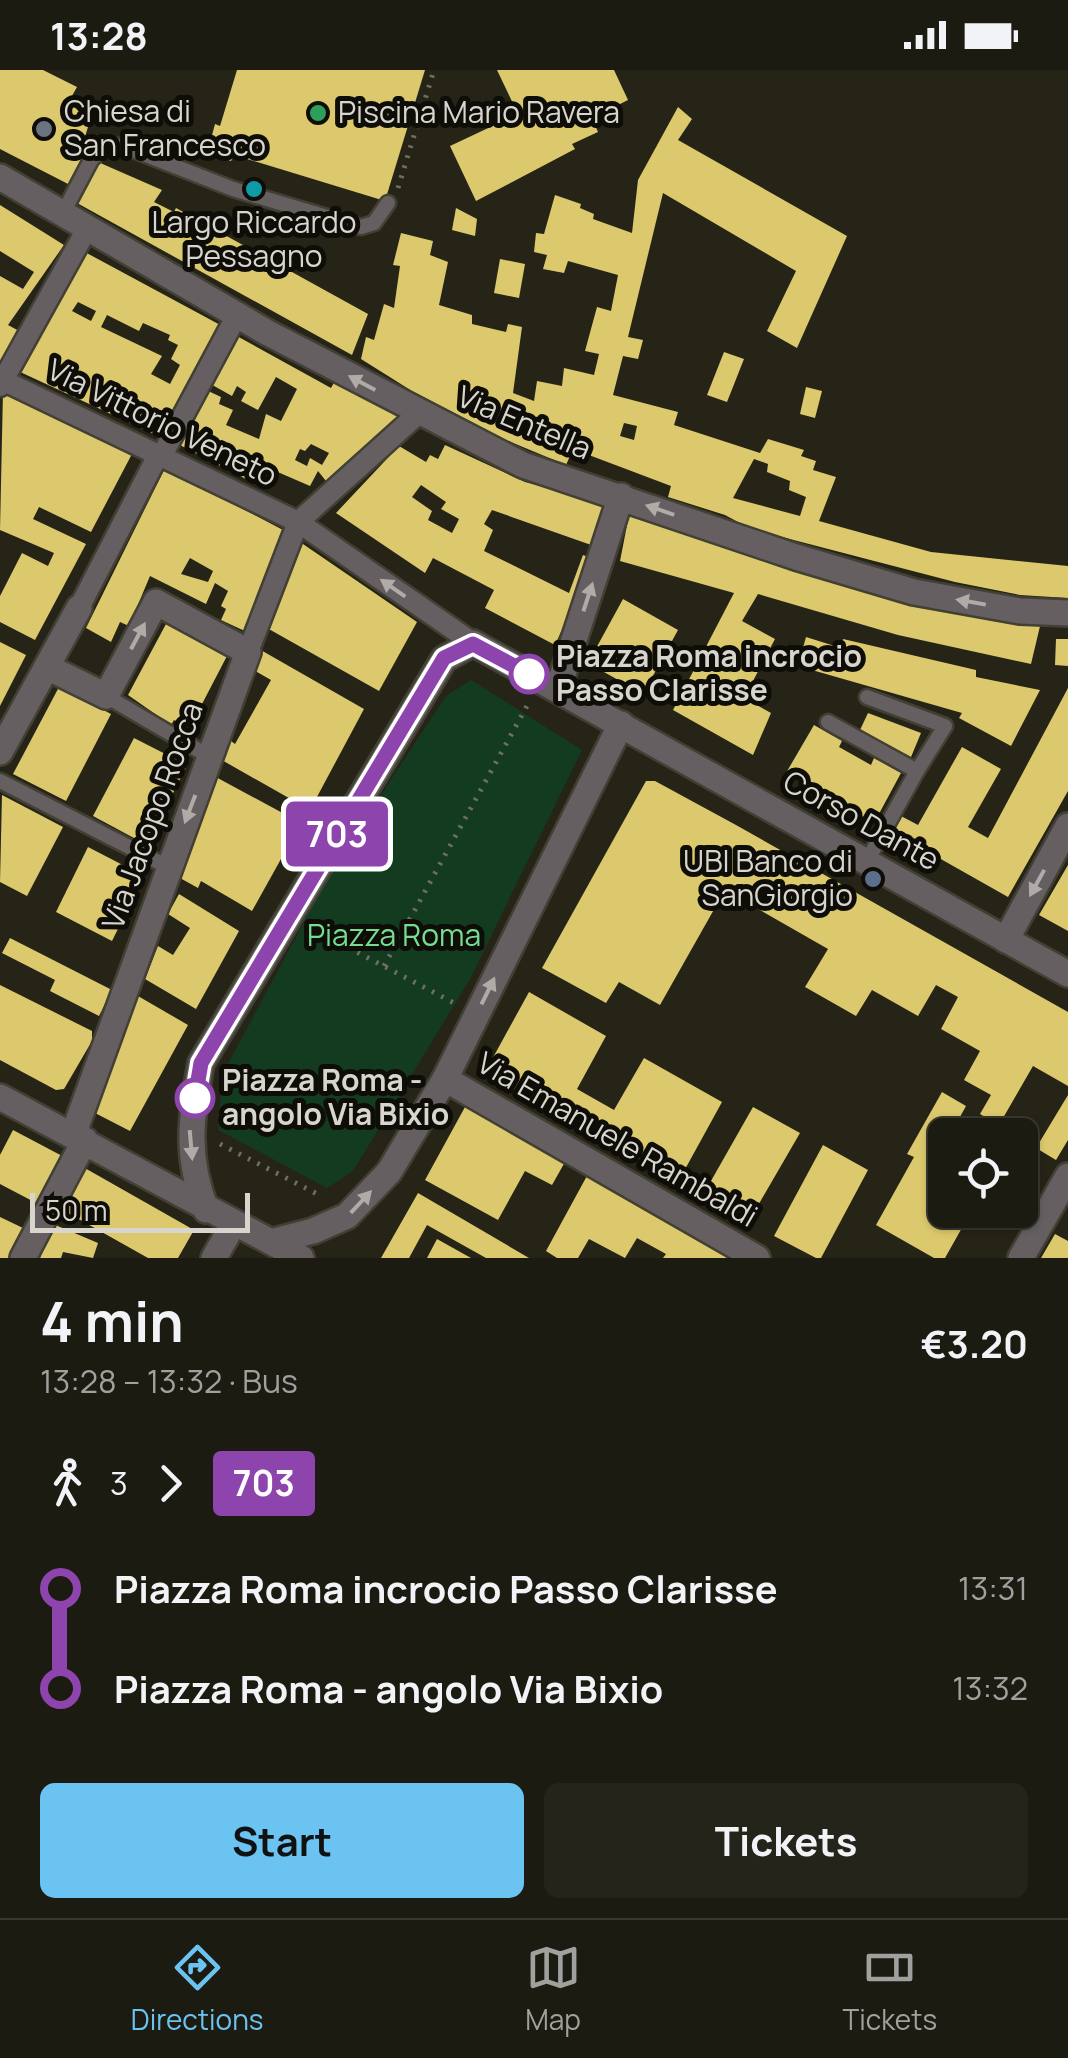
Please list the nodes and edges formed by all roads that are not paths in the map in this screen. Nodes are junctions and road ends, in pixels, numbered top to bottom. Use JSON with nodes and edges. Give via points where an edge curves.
{"nodes":[{"id":1,"x":0,"y":177,"type":"edge"},
{"id":2,"x":388,"y":202,"type":"road end"},
{"id":3,"x":63,"y":213,"type":"junction"},
{"id":4,"x":88,"y":227,"type":"junction"},
{"id":5,"x":237,"y":314,"type":"junction"},
{"id":6,"x":1,"y":382,"type":"edge"},
{"id":7,"x":419,"y":413,"type":"junction"},
{"id":8,"x":159,"y":456,"type":"junction"},
{"id":9,"x":621,"y":496,"type":"junction"},
{"id":10,"x":298,"y":522,"type":"junction"},
{"id":11,"x":79,"y":608,"type":"joint"},
{"id":12,"x":1068,"y":613,"type":"edge"},
{"id":13,"x":473,"y":644,"type":"junction"},
{"id":14,"x":248,"y":652,"type":"junction"},
{"id":15,"x":47,"y":667,"type":"junction"},
{"id":16,"x":558,"y":689,"type":"junction"},
{"id":17,"x":106,"y":696,"type":"junction"},
{"id":18,"x":867,"y":697,"type":"dead end"},
{"id":19,"x":828,"y":722,"type":"dead end"},
{"id":20,"x":621,"y":724,"type":"junction"},
{"id":21,"x":0,"y":752,"type":"edge"},
{"id":22,"x":210,"y":757,"type":"junction"},
{"id":23,"x":916,"y":771,"type":"junction"},
{"id":24,"x":0,"y":781,"type":"edge"},
{"id":25,"x":1068,"y":826,"type":"edge"},
{"id":26,"x":867,"y":861,"type":"junction"},
{"id":27,"x":168,"y":867,"type":"junction"},
{"id":28,"x":1006,"y":940,"type":"junction"},
{"id":29,"x":1068,"y":974,"type":"edge"},
{"id":30,"x":445,"y":1079,"type":"junction"},
{"id":31,"x":0,"y":1097,"type":"edge"},
{"id":32,"x":79,"y":1137,"type":"junction"},
{"id":33,"x":1068,"y":1176,"type":"edge"},
{"id":34,"x":206,"y":1210,"type":"junction"},
{"id":35,"x":234,"y":1224,"type":"junction"},
{"id":36,"x":274,"y":1240,"type":"junction"},
{"id":37,"x":23,"y":1258,"type":"edge"},
{"id":38,"x":214,"y":1258,"type":"edge"},
{"id":39,"x":301,"y":1258,"type":"edge"},
{"id":40,"x":757,"y":1258,"type":"edge"},
{"id":41,"x":1021,"y":1258,"type":"edge"}],
"edges":[{"from":1,"to":3,"type":"street","name":"Via Entella"},
{"from":2,"to":3,"type":"lane","via":[[374,223],[361,226],[233,190],[122,146],[104,146]]},
{"from":3,"to":4,"type":"street","name":"Via Entella"},
{"from":4,"to":5,"type":"street","name":"Via Entella"},
{"from":4,"to":6,"type":"street"},
{"from":7,"to":5,"type":"street","name":"Via Entella","one_way":true},
{"from":5,"to":8,"type":"street"},
{"from":6,"to":8,"type":"street","name":"Via Vittorio Veneto"},
{"from":7,"to":9,"type":"street","name":"Via Entella","via":[[523,465]]},
{"from":7,"to":10,"type":"street"},
{"from":8,"to":10,"type":"street","name":"Via Vittorio Veneto"},
{"from":8,"to":11,"type":"street"},
{"from":12,"to":9,"type":"street","name":"Via Entella","one_way":true,"via":[[914,592]]},
{"from":16,"to":9,"type":"street","one_way":true},
{"from":13,"to":10,"type":"street","one_way":true},
{"from":10,"to":14,"type":"street","name":"Via Jacopo Rocca"},
{"from":11,"to":15,"type":"street"},
{"from":13,"to":16,"type":"street"},
{"from":13,"to":34,"type":"street","one_way":true,"via":[[444,658],[201,1063],[188,1132]]},
{"from":17,"to":14,"type":"street","one_way":true,"via":[[156,602]]},
{"from":14,"to":22,"type":"street","name":"Via Jacopo Rocca"},
{"from":15,"to":17,"type":"street"},
{"from":15,"to":21,"type":"street"},
{"from":16,"to":20,"type":"street"},
{"from":17,"to":22,"type":"lane"},
{"from":18,"to":23,"type":"lane","via":[[945,726]]},
{"from":19,"to":23,"type":"lane"},
{"from":20,"to":26,"type":"street","name":"Corso Dante"},
{"from":30,"to":20,"type":"street","one_way":true},
{"from":22,"to":27,"type":"street","name":"Via Jacopo Rocca","one_way":true},
{"from":23,"to":26,"type":"lane"},
{"from":24,"to":27,"type":"lane"},
{"from":25,"to":28,"type":"street","one_way":true},
{"from":26,"to":28,"type":"street","name":"Corso Dante"},
{"from":27,"to":32,"type":"street","name":"Via Jacopo Rocca"},
{"from":28,"to":29,"type":"street","name":"Corso Dante"},
{"from":36,"to":30,"type":"street","one_way":true,"via":[[348,1216],[389,1172]]},
{"from":30,"to":40,"type":"street","name":"Via Emanuele Rambaldi"},
{"from":31,"to":32,"type":"street"},
{"from":32,"to":34,"type":"street"},
{"from":32,"to":37,"type":"street","name":"Via Jacopo Rocca"},
{"from":33,"to":41,"type":"street"},
{"from":34,"to":35,"type":"street"},
{"from":35,"to":36,"type":"street"},
{"from":35,"to":38,"type":"street"},
{"from":36,"to":39,"type":"street"}]}
